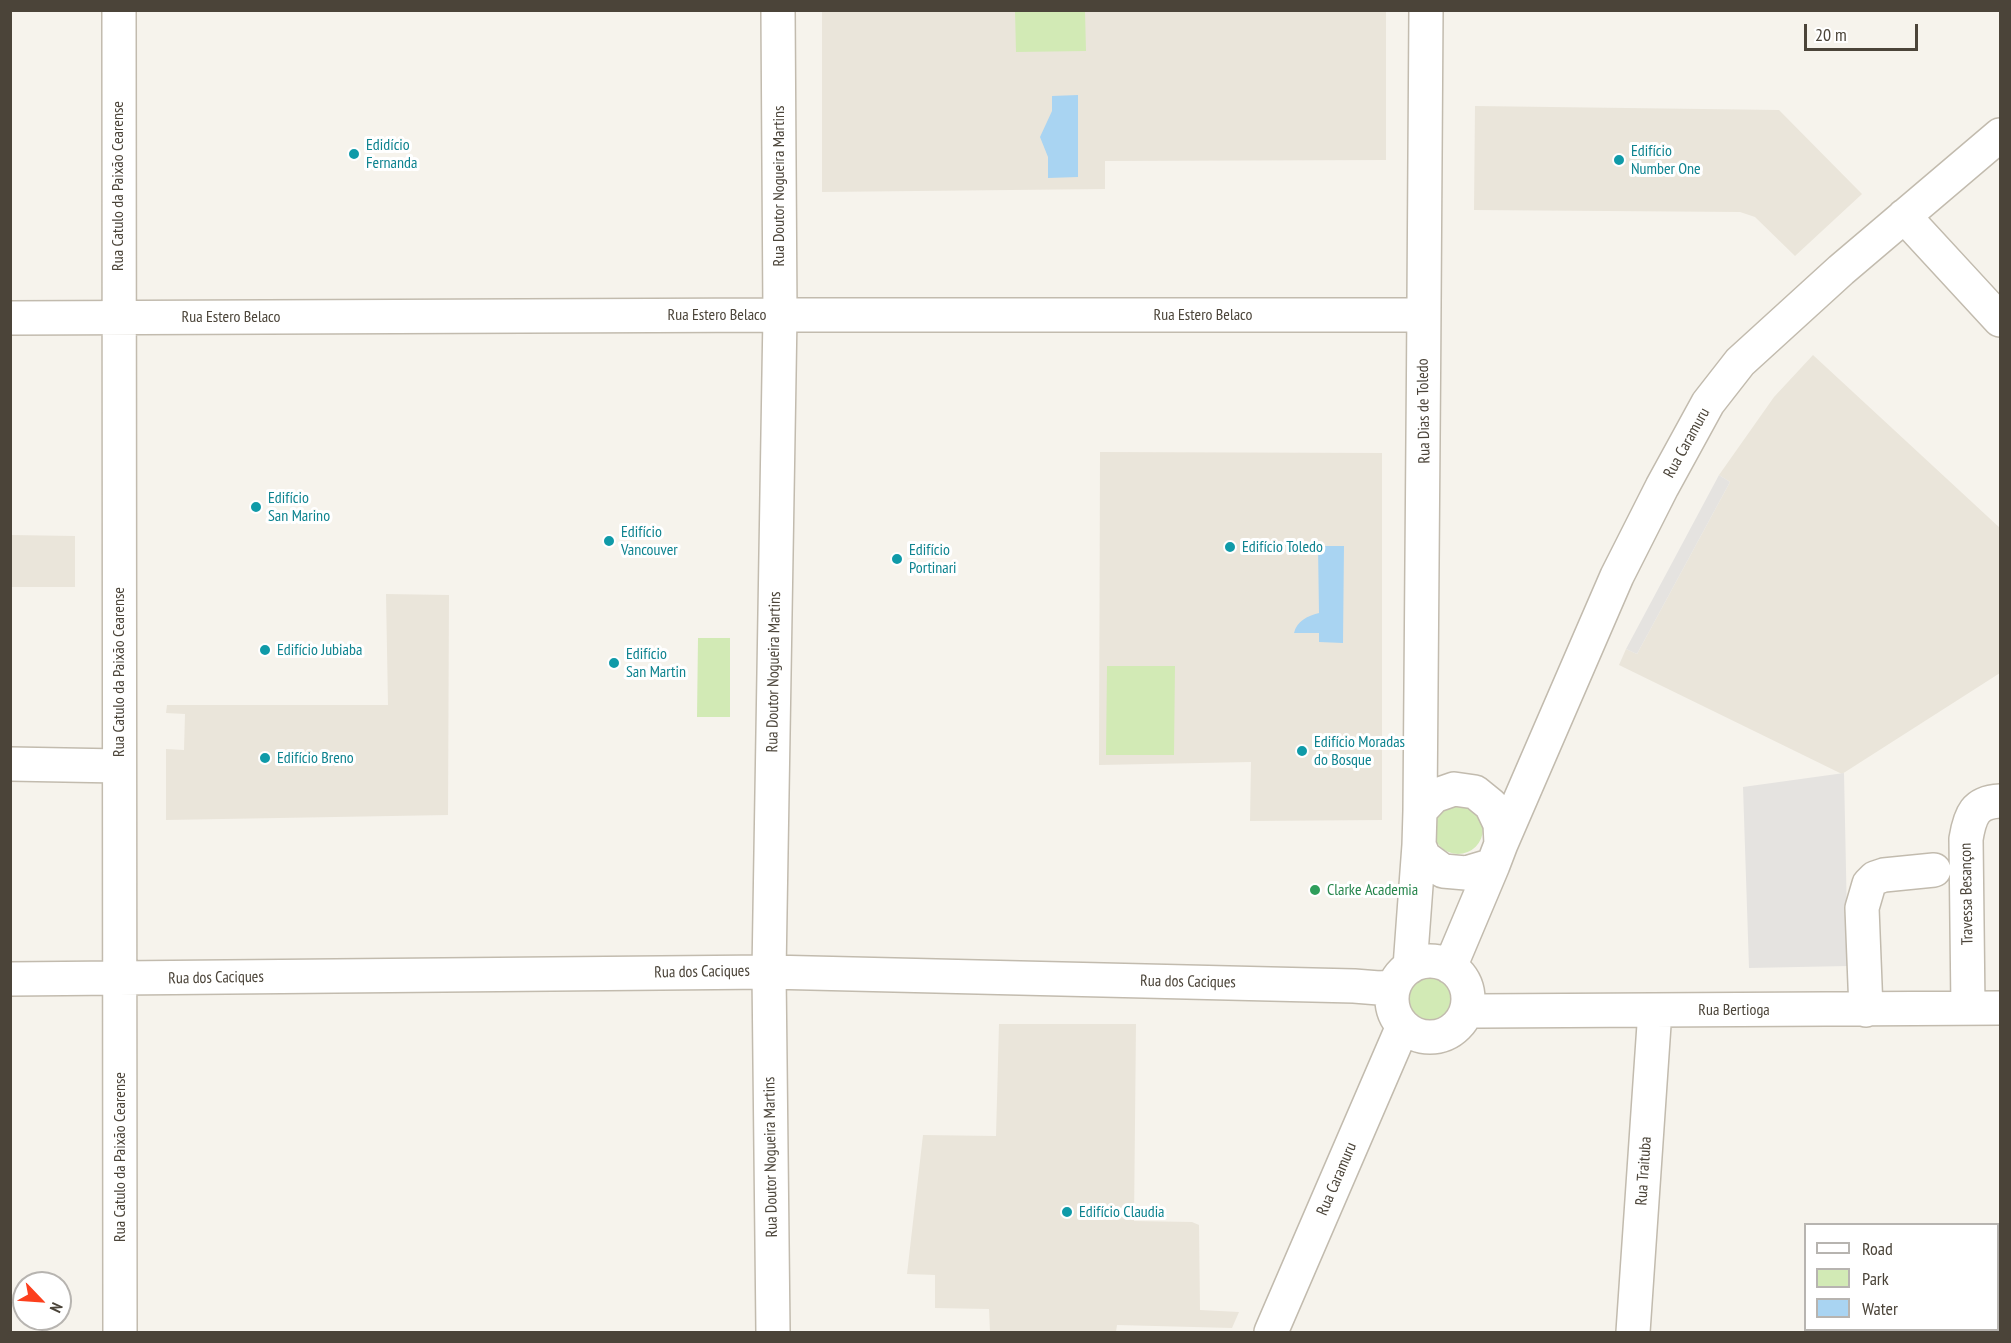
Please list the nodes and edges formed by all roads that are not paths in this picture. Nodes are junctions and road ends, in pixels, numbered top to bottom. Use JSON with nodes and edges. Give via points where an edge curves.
{"nodes":[{"id":1,"x":119,"y":10,"type":"edge"},
{"id":2,"x":778,"y":10,"type":"edge"},
{"id":3,"x":1426,"y":10,"type":"edge"},
{"id":4,"x":2001,"y":135,"type":"edge"},
{"id":5,"x":1904,"y":216,"type":"junction"},
{"id":6,"x":780,"y":315,"type":"junction"},
{"id":7,"x":1423,"y":315,"type":"junction"},
{"id":8,"x":118,"y":317,"type":"junction"},
{"id":9,"x":10,"y":318,"type":"edge"},
{"id":10,"x":2001,"y":320,"type":"edge"},
{"id":11,"x":10,"y":764,"type":"edge"},
{"id":12,"x":119,"y":766,"type":"junction"},
{"id":13,"x":2001,"y":801,"type":"edge"},
{"id":14,"x":1420,"y":811,"type":"junction"},
{"id":15,"x":1419,"y":845,"type":"junction"},
{"id":16,"x":1497,"y":854,"type":"junction"},
{"id":17,"x":1934,"y":870,"type":"dead end"},
{"id":18,"x":1450,"y":967,"type":"junction"},
{"id":19,"x":769,"y":972,"type":"junction"},
{"id":20,"x":1402,"y":977,"type":"junction"},
{"id":21,"x":10,"y":979,"type":"edge"},
{"id":22,"x":120,"y":979,"type":"junction"},
{"id":23,"x":1968,"y":1008,"type":"junction"},
{"id":24,"x":2001,"y":1008,"type":"edge"},
{"id":25,"x":1467,"y":1009,"type":"junction"},
{"id":26,"x":1655,"y":1010,"type":"junction"},
{"id":27,"x":1866,"y":1010,"type":"junction"},
{"id":28,"x":1402,"y":1026,"type":"junction"},
{"id":29,"x":120,"y":1332,"type":"edge"},
{"id":30,"x":773,"y":1332,"type":"edge"},
{"id":31,"x":1271,"y":1332,"type":"edge"},
{"id":32,"x":1633,"y":1332,"type":"edge"}],
"edges":[{"from":1,"to":8,"type":"street","name":"Rua Catulo da Paixão Cearense"},
{"from":2,"to":6,"type":"street","name":"Rua Doutor Nogueira Martins"},
{"from":3,"to":7,"type":"street","name":"Rua Dias de Toledo"},
{"from":4,"to":5,"type":"street","name":"Rua Caramuru"},
{"from":5,"to":10,"type":"street"},
{"from":5,"to":16,"type":"street","name":"Rua Caramuru","via":[[1740,362],[1708,403],[1617,576]]},
{"from":6,"to":7,"type":"street","name":"Rua Estero Belaco"},
{"from":6,"to":8,"type":"street","name":"Rua Estero Belaco"},
{"from":6,"to":19,"type":"street","name":"Rua Doutor Nogueira Martins"},
{"from":7,"to":14,"type":"street","name":"Rua Dias de Toledo","via":[[1425,494]]},
{"from":8,"to":9,"type":"street","name":"Rua Estero Belaco"},
{"from":8,"to":12,"type":"street","name":"Rua Catulo da Paixão Cearense"},
{"from":11,"to":12,"type":"street"},
{"from":12,"to":22,"type":"street","name":"Rua Catulo da Paixão Cearense"},
{"from":13,"to":23,"type":"street","name":"Travessa Besançon","via":[[1989,801],[1977,809],[1966,839]]},
{"from":14,"to":15,"type":"street"},
{"from":14,"to":16,"type":"street","via":[[1434,796],[1444,792],[1475,792],[1491,805],[1500,824]]},
{"from":15,"to":16,"type":"street","via":[[1424,857],[1443,871],[1466,873]]},
{"from":15,"to":20,"type":"street"},
{"from":16,"to":18,"type":"street","name":"Rua Caramuru"},
{"from":17,"to":27,"type":"street","via":[[1884,875],[1869,884],[1862,908]]},
{"from":18,"to":20,"type":"street","via":[[1422,962]]},
{"from":18,"to":25,"type":"street","via":[[1462,978]]},
{"from":19,"to":20,"type":"street","name":"Rua dos Caciques","via":[[1379,988]]},
{"from":19,"to":22,"type":"street","name":"Rua dos Caciques"},
{"from":19,"to":30,"type":"street","name":"Rua Doutor Nogueira Martins"},
{"from":20,"to":28,"type":"street","via":[[1392,1001]]},
{"from":21,"to":22,"type":"street","name":"Rua dos Caciques"},
{"from":22,"to":29,"type":"street","name":"Rua Catulo da Paixão Cearense"},
{"from":23,"to":24,"type":"street","name":"Rua Bertioga"},
{"from":23,"to":27,"type":"street","name":"Rua Bertioga"},
{"from":25,"to":26,"type":"street","name":"Rua Bertioga"},
{"from":25,"to":28,"type":"street","via":[[1447,1034],[1432,1038],[1416,1035]]},
{"from":26,"to":27,"type":"street","name":"Rua Bertioga"},
{"from":26,"to":32,"type":"street","name":"Rua Traituba"},
{"from":28,"to":31,"type":"street","name":"Rua Caramuru"}]}
